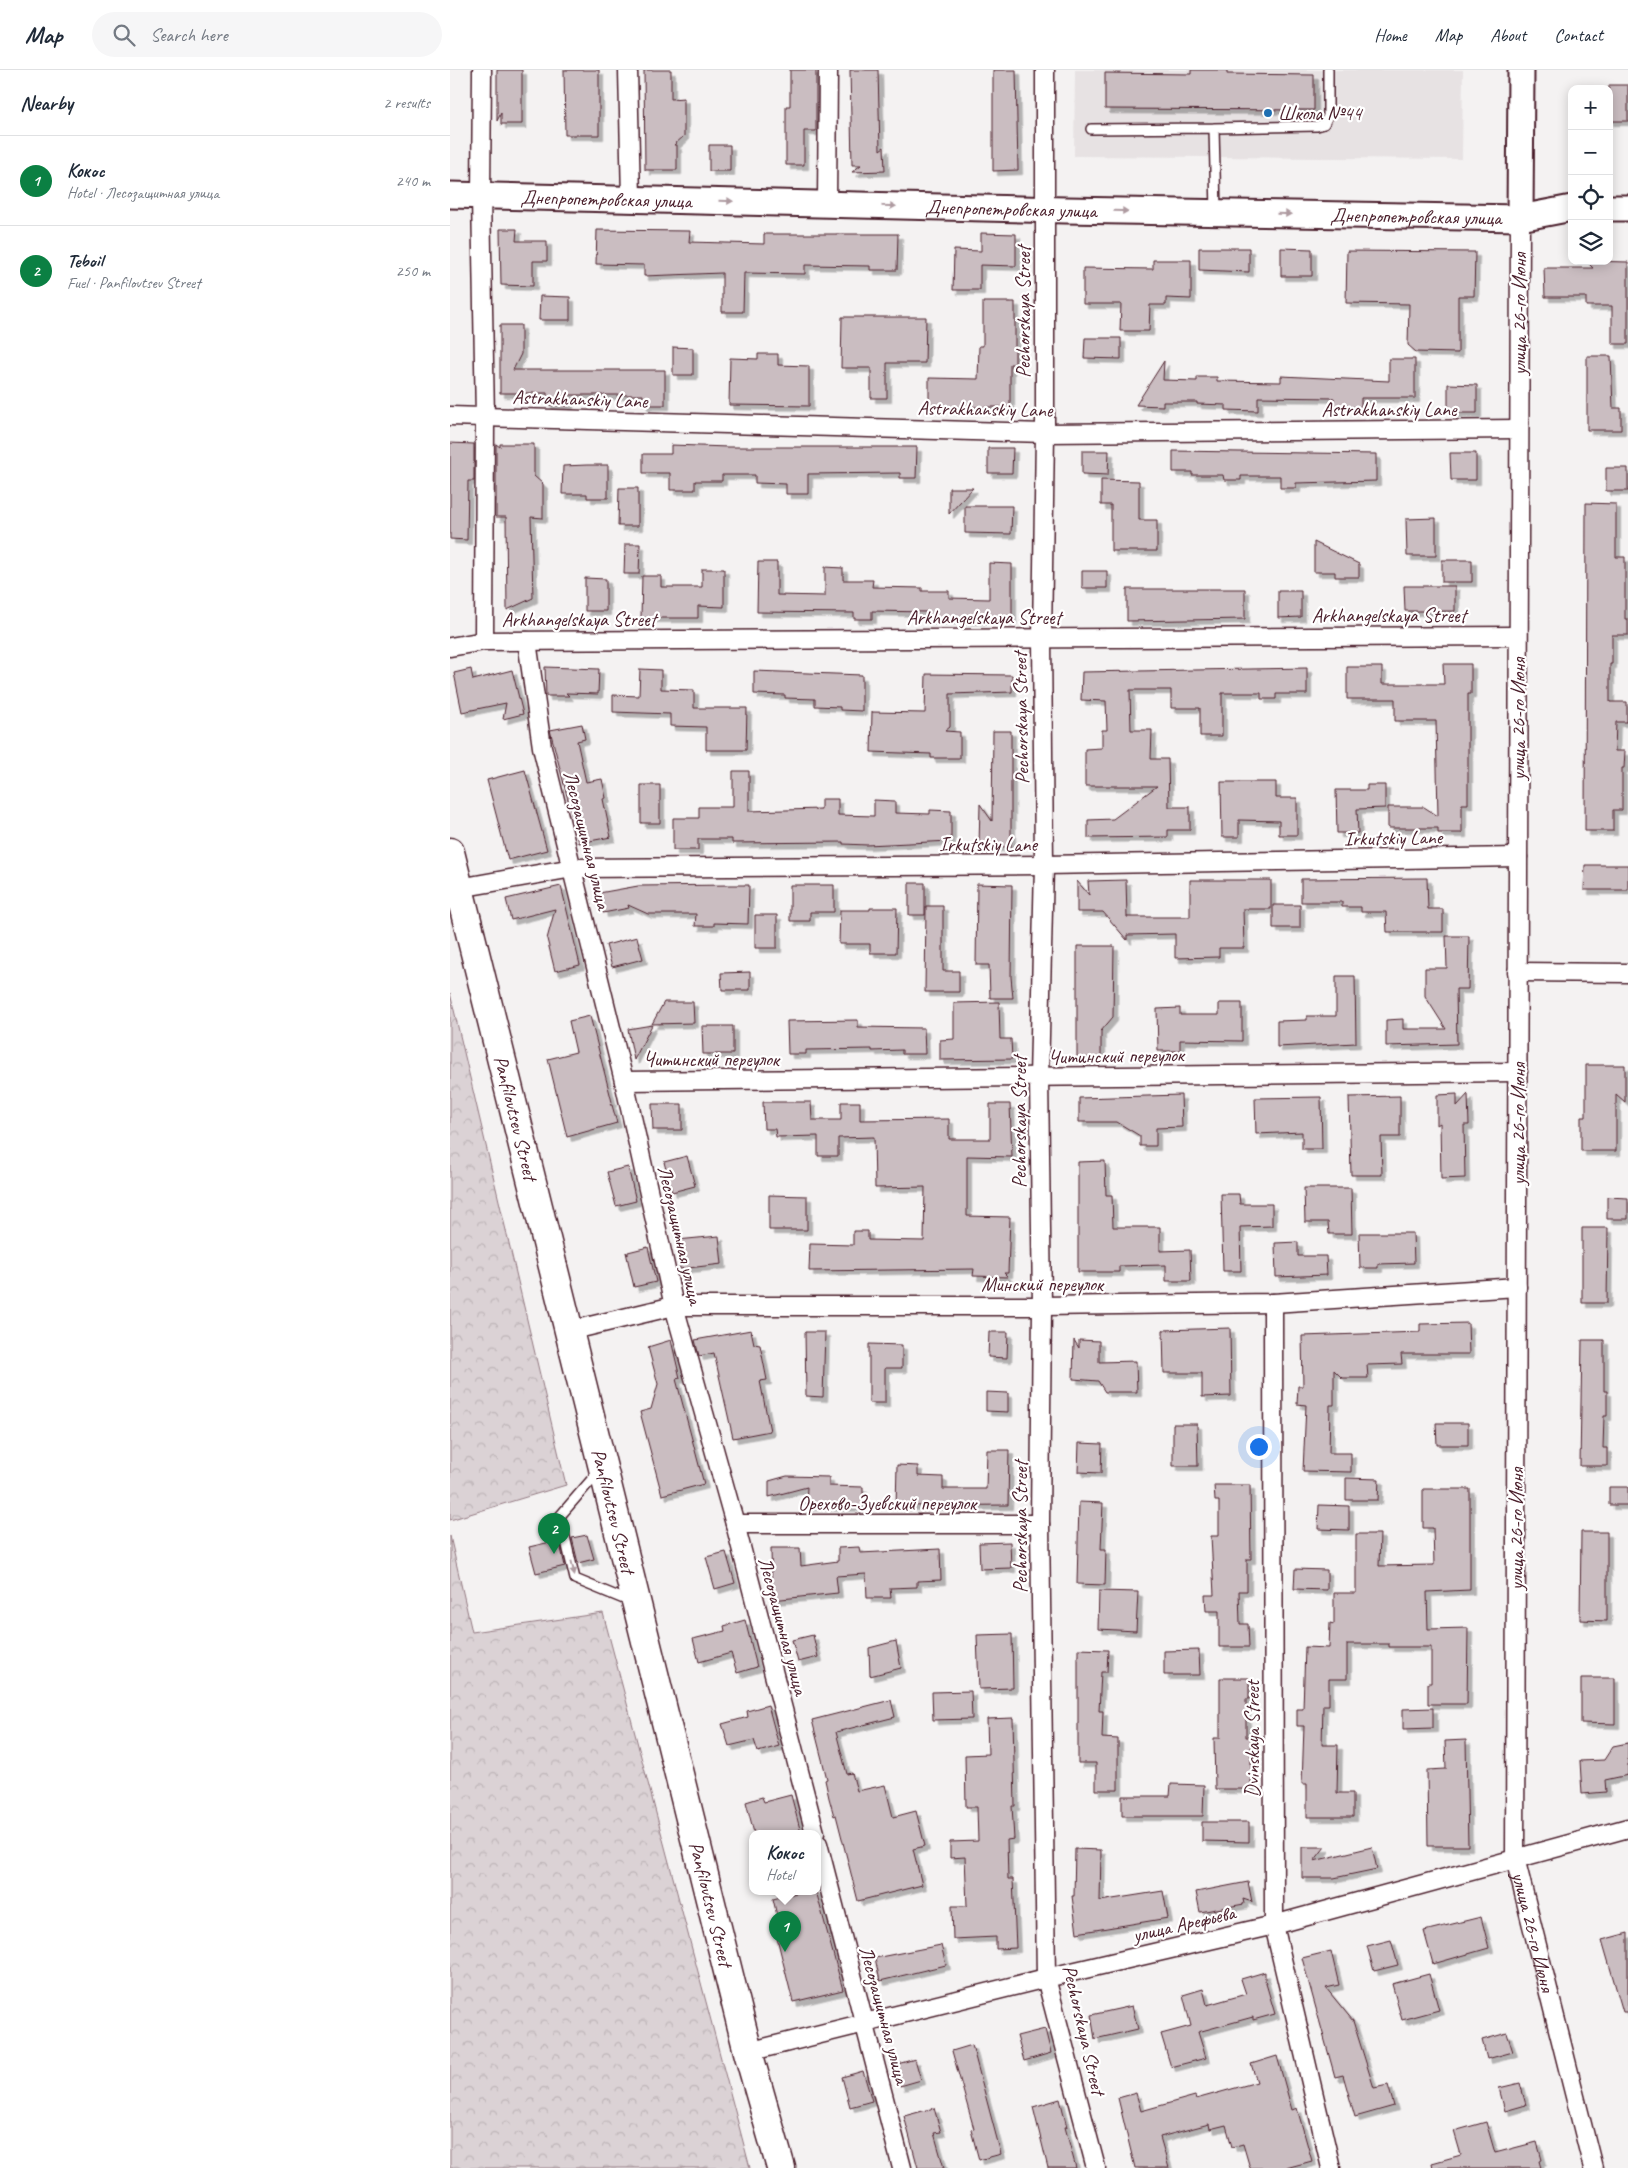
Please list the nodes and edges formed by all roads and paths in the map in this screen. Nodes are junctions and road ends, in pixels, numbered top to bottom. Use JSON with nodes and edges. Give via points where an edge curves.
{"nodes":[{"id":1,"x":482,"y":70,"type":"edge"},
{"id":2,"x":628,"y":70,"type":"edge"},
{"id":3,"x":828,"y":70,"type":"edge"},
{"id":4,"x":1045,"y":70,"type":"edge"},
{"id":5,"x":1328,"y":70,"type":"edge"},
{"id":6,"x":1521,"y":70,"type":"edge"},
{"id":7,"x":1214,"y":128,"type":"junction"},
{"id":8,"x":1091,"y":130,"type":"dead end"},
{"id":9,"x":450,"y":195,"type":"edge"},
{"id":10,"x":481,"y":196,"type":"junction"},
{"id":11,"x":631,"y":198,"type":"junction"},
{"id":12,"x":828,"y":204,"type":"junction"},
{"id":13,"x":1613,"y":208,"type":"edge"},
{"id":14,"x":1628,"y":208,"type":"edge"},
{"id":15,"x":1568,"y":209,"type":"edge"},
{"id":16,"x":1044,"y":210,"type":"junction"},
{"id":17,"x":1216,"y":213,"type":"junction"},
{"id":18,"x":1520,"y":218,"type":"junction"},
{"id":19,"x":450,"y":416,"type":"edge"},
{"id":20,"x":485,"y":418,"type":"junction"},
{"id":21,"x":1519,"y":429,"type":"junction"},
{"id":22,"x":1045,"y":433,"type":"junction"},
{"id":23,"x":1518,"y":636,"type":"junction"},
{"id":24,"x":1042,"y":638,"type":"junction"},
{"id":25,"x":484,"y":641,"type":"junction"},
{"id":26,"x":527,"y":641,"type":"junction"},
{"id":27,"x":450,"y":647,"type":"edge"},
{"id":28,"x":450,"y":852,"type":"edge"},
{"id":29,"x":1518,"y":857,"type":"junction"},
{"id":30,"x":1044,"y":865,"type":"junction"},
{"id":31,"x":573,"y":868,"type":"junction"},
{"id":32,"x":459,"y":888,"type":"junction"},
{"id":33,"x":1517,"y":972,"type":"junction"},
{"id":34,"x":1628,"y":973,"type":"edge"},
{"id":35,"x":1518,"y":1072,"type":"junction"},
{"id":36,"x":1039,"y":1078,"type":"junction"},
{"id":37,"x":624,"y":1081,"type":"junction"},
{"id":38,"x":1517,"y":1287,"type":"junction"},
{"id":39,"x":1273,"y":1302,"type":"junction"},
{"id":40,"x":674,"y":1306,"type":"junction"},
{"id":41,"x":1042,"y":1306,"type":"junction"},
{"id":42,"x":569,"y":1331,"type":"junction"},
{"id":43,"x":602,"y":1467,"type":"junction"},
{"id":44,"x":734,"y":1524,"type":"junction"},
{"id":45,"x":1040,"y":1524,"type":"junction"},
{"id":46,"x":636,"y":1604,"type":"junction"},
{"id":47,"x":1628,"y":1828,"type":"edge"},
{"id":48,"x":814,"y":1830,"type":"edge"},
{"id":49,"x":821,"y":1856,"type":"edge"},
{"id":50,"x":1515,"y":1858,"type":"junction"},
{"id":51,"x":1274,"y":1925,"type":"junction"},
{"id":52,"x":1046,"y":1978,"type":"junction"},
{"id":53,"x":864,"y":2023,"type":"junction"},
{"id":54,"x":748,"y":2052,"type":"junction"},
{"id":55,"x":781,"y":2168,"type":"edge"},
{"id":56,"x":902,"y":2168,"type":"edge"},
{"id":57,"x":1096,"y":2168,"type":"edge"},
{"id":58,"x":1331,"y":2168,"type":"edge"},
{"id":59,"x":1593,"y":2168,"type":"edge"}],
"edges":[{"from":1,"to":10,"type":"street"},
{"from":2,"to":11,"type":"street"},
{"from":3,"to":12,"type":"street"},
{"from":4,"to":16,"type":"street","name":"Pechorskaya Street"},
{"from":5,"to":7,"type":"lane","via":[[1328,116],[1324,124]]},
{"from":6,"to":18,"type":"street","name":"улица 26-го Июня"},
{"from":7,"to":8,"type":"lane"},
{"from":7,"to":17,"type":"lane"},
{"from":9,"to":10,"type":"street","name":"Днепропетровская улица"},
{"from":10,"to":11,"type":"street","name":"Днепропетровская улица"},
{"from":10,"to":20,"type":"street"},
{"from":11,"to":12,"type":"street","name":"Днепропетровская улица","one_way":true},
{"from":12,"to":16,"type":"street","name":"Днепропетровская улица","one_way":true},
{"from":13,"to":14,"type":"street"},
{"from":15,"to":18,"type":"street","name":"Днепропетровская улица"},
{"from":16,"to":17,"type":"street","name":"Днепропетровская улица","one_way":true},
{"from":16,"to":22,"type":"street","name":"Pechorskaya Street"},
{"from":17,"to":18,"type":"street","name":"Днепропетровская улица","one_way":true},
{"from":18,"to":21,"type":"street","name":"улица 26-го Июня"},
{"from":19,"to":20,"type":"street","name":"Astrakhanskiy Lane"},
{"from":20,"to":22,"type":"street","name":"Astrakhanskiy Lane"},
{"from":20,"to":25,"type":"street"},
{"from":21,"to":22,"type":"street","name":"Astrakhanskiy Lane"},
{"from":21,"to":23,"type":"street","name":"улица 26-го Июня"},
{"from":22,"to":24,"type":"street","name":"Pechorskaya Street"},
{"from":23,"to":24,"type":"street","name":"Arkhangelskaya Street"},
{"from":23,"to":29,"type":"street","name":"улица 26-го Июня"},
{"from":24,"to":26,"type":"street","name":"Arkhangelskaya Street"},
{"from":24,"to":30,"type":"street","name":"Pechorskaya Street"},
{"from":25,"to":26,"type":"street","name":"Arkhangelskaya Street"},
{"from":25,"to":27,"type":"street","name":"Arkhangelskaya Street"},
{"from":26,"to":31,"type":"street","name":"Лесозащитная улица","via":[[542,747]]},
{"from":28,"to":32,"type":"main road","name":"Panfilovtsev Street"},
{"from":29,"to":30,"type":"street","name":"Irkutskiy Lane"},
{"from":29,"to":33,"type":"street","name":"улица 26-го Июня"},
{"from":30,"to":31,"type":"street","name":"Irkutskiy Lane"},
{"from":30,"to":36,"type":"street","name":"Pechorskaya Street"},
{"from":31,"to":32,"type":"street","name":"Irkutskiy Lane"},
{"from":31,"to":37,"type":"street","name":"Лесозащитная улица"},
{"from":32,"to":42,"type":"main road","name":"Panfilovtsev Street"},
{"from":33,"to":34,"type":"street"},
{"from":33,"to":35,"type":"street","name":"улица 26-го Июня"},
{"from":35,"to":36,"type":"street","name":"Читинский переулок"},
{"from":35,"to":38,"type":"street","name":"улица 26-го Июня"},
{"from":36,"to":37,"type":"street","name":"Читинский переулок"},
{"from":36,"to":41,"type":"street","name":"Pechorskaya Street"},
{"from":37,"to":40,"type":"street","name":"Лесозащитная улица"},
{"from":38,"to":39,"type":"street","name":"Минский переулок"},
{"from":38,"to":50,"type":"street","name":"улица 26-го Июня"},
{"from":39,"to":41,"type":"street","name":"Минский переулок"},
{"from":39,"to":51,"type":"street","name":"Dvinskaya Street"},
{"from":40,"to":41,"type":"street","name":"Минский переулок"},
{"from":40,"to":42,"type":"street","name":"Минский переулок"},
{"from":40,"to":44,"type":"street","name":"Лесозащитная улица"},
{"from":41,"to":45,"type":"street","name":"Pechorskaya Street"},
{"from":42,"to":43,"type":"main road","name":"Panfilovtsev Street"},
{"from":43,"to":46,"type":"main road","name":"Panfilovtsev Street"},
{"from":43,"to":46,"type":"lane","one_way":true,"via":[[560,1516],[575,1579]]},
{"from":44,"to":45,"type":"street","name":"Орехово-Зуевский переулок"},
{"from":44,"to":48,"type":"street","name":"Лесозащитная улица"},
{"from":45,"to":52,"type":"street","name":"Pechorskaya Street"},
{"from":46,"to":54,"type":"main road","name":"Panfilovtsev Street"},
{"from":47,"to":50,"type":"street","name":"улица Арефьева"},
{"from":49,"to":53,"type":"street","name":"Лесозащитная улица"},
{"from":50,"to":51,"type":"street","name":"улица Арефьева"},
{"from":50,"to":59,"type":"street","name":"улица 26-го Июня"},
{"from":51,"to":52,"type":"street","name":"улица Арефьева"},
{"from":51,"to":58,"type":"street","name":"Dvinskaya Street"},
{"from":52,"to":53,"type":"street","name":"улица Арефьева"},
{"from":52,"to":57,"type":"street","name":"Pechorskaya Street"},
{"from":53,"to":54,"type":"street","name":"улица Арефьева"},
{"from":53,"to":56,"type":"street","name":"Лесозащитная улица"},
{"from":54,"to":55,"type":"main road","name":"Panfilovtsev Street"}]}
